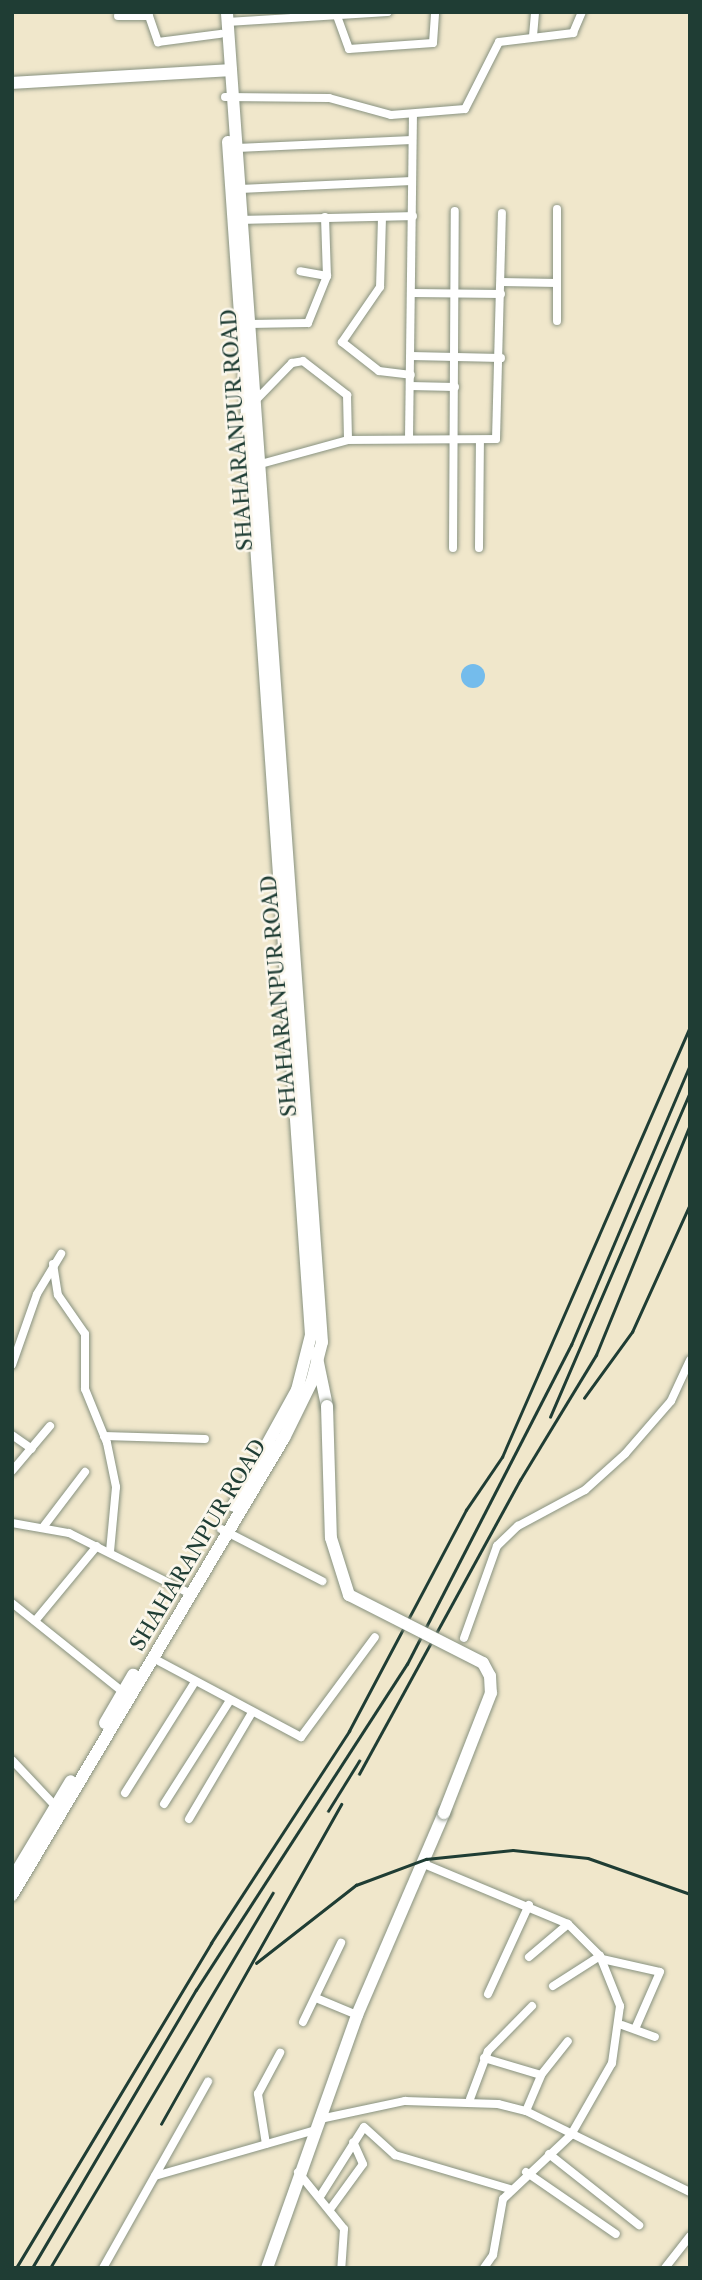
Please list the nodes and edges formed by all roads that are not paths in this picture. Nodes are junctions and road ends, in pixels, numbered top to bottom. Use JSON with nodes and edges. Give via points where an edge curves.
{"nodes":[{"id":1,"x":388,"y":12,"type":"edge"},
{"id":2,"x":435,"y":12,"type":"edge"},
{"id":3,"x":535,"y":12,"type":"edge"},
{"id":4,"x":582,"y":14,"type":"edge"},
{"id":5,"x":118,"y":16,"type":"dead end"},
{"id":6,"x":337,"y":16,"type":"junction"},
{"id":7,"x":223,"y":20,"type":"edge"},
{"id":8,"x":533,"y":36,"type":"junction"},
{"id":9,"x":227,"y":70,"type":"junction"},
{"id":10,"x":12,"y":83,"type":"edge"},
{"id":11,"x":229,"y":97,"type":"junction"},
{"id":12,"x":412,"y":115,"type":"junction"},
{"id":13,"x":412,"y":140,"type":"junction"},
{"id":14,"x":237,"y":148,"type":"junction"},
{"id":15,"x":412,"y":181,"type":"junction"},
{"id":16,"x":240,"y":189,"type":"junction"},
{"id":17,"x":557,"y":209,"type":"dead end"},
{"id":18,"x":455,"y":211,"type":"dead end"},
{"id":19,"x":502,"y":213,"type":"dead end"},
{"id":20,"x":413,"y":216,"type":"junction"},
{"id":21,"x":325,"y":217,"type":"junction"},
{"id":22,"x":382,"y":218,"type":"junction"},
{"id":23,"x":242,"y":220,"type":"junction"},
{"id":24,"x":300,"y":271,"type":"dead end"},
{"id":25,"x":327,"y":276,"type":"junction"},
{"id":26,"x":501,"y":282,"type":"junction"},
{"id":27,"x":557,"y":283,"type":"junction"},
{"id":28,"x":412,"y":293,"type":"junction"},
{"id":29,"x":455,"y":294,"type":"junction"},
{"id":30,"x":501,"y":294,"type":"junction"},
{"id":31,"x":556,"y":321,"type":"dead end"},
{"id":32,"x":249,"y":324,"type":"junction"},
{"id":33,"x":411,"y":356,"type":"junction"},
{"id":34,"x":455,"y":357,"type":"junction"},
{"id":35,"x":501,"y":358,"type":"junction"},
{"id":36,"x":411,"y":374,"type":"junction"},
{"id":37,"x":410,"y":386,"type":"junction"},
{"id":38,"x":455,"y":387,"type":"junction"},
{"id":39,"x":255,"y":401,"type":"junction"},
{"id":40,"x":409,"y":439,"type":"junction"},
{"id":41,"x":348,"y":440,"type":"junction"},
{"id":42,"x":454,"y":440,"type":"junction"},
{"id":43,"x":480,"y":440,"type":"junction"},
{"id":44,"x":254,"y":465,"type":"junction"},
{"id":45,"x":453,"y":548,"type":"dead end"},
{"id":46,"x":479,"y":548,"type":"dead end"},
{"id":47,"x":61,"y":1254,"type":"dead end"},
{"id":48,"x":53,"y":1264,"type":"junction"},
{"id":49,"x":314,"y":1351,"type":"junction"},
{"id":50,"x":690,"y":1360,"type":"edge"},
{"id":51,"x":12,"y":1365,"type":"edge"},
{"id":52,"x":50,"y":1426,"type":"dead end"},
{"id":53,"x":12,"y":1435,"type":"edge"},
{"id":54,"x":104,"y":1436,"type":"junction"},
{"id":55,"x":205,"y":1439,"type":"dead end"},
{"id":56,"x":32,"y":1448,"type":"junction"},
{"id":57,"x":12,"y":1471,"type":"edge"},
{"id":58,"x":85,"y":1472,"type":"dead end"},
{"id":59,"x":12,"y":1523,"type":"edge"},
{"id":60,"x":44,"y":1527,"type":"junction"},
{"id":61,"x":224,"y":1530,"type":"junction"},
{"id":62,"x":97,"y":1546,"type":"junction"},
{"id":63,"x":110,"y":1552,"type":"junction"},
{"id":64,"x":322,"y":1581,"type":"dead end"},
{"id":65,"x":187,"y":1592,"type":"junction"},
{"id":66,"x":12,"y":1603,"type":"edge"},
{"id":67,"x":35,"y":1622,"type":"junction"},
{"id":68,"x":375,"y":1637,"type":"dead end"},
{"id":69,"x":464,"y":1639,"type":"dead end"},
{"id":70,"x":153,"y":1658,"type":"junction"},
{"id":71,"x":195,"y":1682,"type":"junction"},
{"id":72,"x":123,"y":1692,"type":"junction"},
{"id":73,"x":229,"y":1702,"type":"junction"},
{"id":74,"x":251,"y":1714,"type":"junction"},
{"id":75,"x":12,"y":1760,"type":"edge"},
{"id":76,"x":125,"y":1793,"type":"dead end"},
{"id":77,"x":164,"y":1804,"type":"dead end"},
{"id":78,"x":58,"y":1810,"type":"junction"},
{"id":79,"x":189,"y":1818,"type":"dead end"},
{"id":80,"x":424,"y":1864,"type":"junction"},
{"id":81,"x":12,"y":1879,"type":"edge"},
{"id":82,"x":12,"y":1895,"type":"edge"},
{"id":83,"x":529,"y":1905,"type":"junction"},
{"id":84,"x":568,"y":1924,"type":"junction"},
{"id":85,"x":341,"y":1943,"type":"dead end"},
{"id":86,"x":529,"y":1957,"type":"dead end"},
{"id":87,"x":601,"y":1958,"type":"junction"},
{"id":88,"x":553,"y":1986,"type":"dead end"},
{"id":89,"x":488,"y":1994,"type":"dead end"},
{"id":90,"x":316,"y":1998,"type":"junction"},
{"id":91,"x":532,"y":2006,"type":"dead end"},
{"id":92,"x":357,"y":2015,"type":"junction"},
{"id":93,"x":303,"y":2022,"type":"dead end"},
{"id":94,"x":622,"y":2025,"type":"junction"},
{"id":95,"x":635,"y":2029,"type":"junction"},
{"id":96,"x":655,"y":2037,"type":"dead end"},
{"id":97,"x":568,"y":2041,"type":"dead end"},
{"id":98,"x":280,"y":2053,"type":"dead end"},
{"id":99,"x":484,"y":2058,"type":"junction"},
{"id":100,"x":541,"y":2075,"type":"junction"},
{"id":101,"x":208,"y":2082,"type":"dead end"},
{"id":102,"x":470,"y":2099,"type":"junction"},
{"id":103,"x":526,"y":2111,"type":"junction"},
{"id":104,"x":316,"y":2125,"type":"junction"},
{"id":105,"x":572,"y":2135,"type":"junction"},
{"id":106,"x":353,"y":2142,"type":"junction"},
{"id":107,"x":266,"y":2144,"type":"junction"},
{"id":108,"x":549,"y":2154,"type":"junction"},
{"id":109,"x":298,"y":2172,"type":"junction"},
{"id":110,"x":526,"y":2172,"type":"junction"},
{"id":111,"x":155,"y":2176,"type":"junction"},
{"id":112,"x":510,"y":2189,"type":"junction"},
{"id":113,"x":690,"y":2192,"type":"edge"},
{"id":114,"x":321,"y":2195,"type":"junction"},
{"id":115,"x":331,"y":2208,"type":"junction"},
{"id":116,"x":639,"y":2225,"type":"dead end"},
{"id":117,"x":616,"y":2234,"type":"dead end"},
{"id":118,"x":690,"y":2236,"type":"edge"},
{"id":119,"x":103,"y":2268,"type":"edge"},
{"id":120,"x":267,"y":2268,"type":"edge"},
{"id":121,"x":341,"y":2268,"type":"edge"},
{"id":122,"x":484,"y":2268,"type":"edge"},
{"id":123,"x":665,"y":2268,"type":"edge"}],
"edges":[{"from":1,"to":6,"type":"street"},
{"from":2,"to":6,"type":"street","via":[[433,43],[349,50]]},
{"from":3,"to":8,"type":"street"},
{"from":4,"to":8,"type":"street","via":[[573,33]]},
{"from":5,"to":7,"type":"street","via":[[149,16],[158,42]]},
{"from":6,"to":7,"type":"street"},
{"from":7,"to":9,"type":"main road","name":"SHAHARANPUR ROAD"},
{"from":8,"to":12,"type":"street","via":[[499,43],[465,109]]},
{"from":9,"to":10,"type":"main road"},
{"from":9,"to":11,"type":"main road","name":"SHAHARANPUR ROAD"},
{"from":11,"to":12,"type":"street","via":[[329,98]]},
{"from":11,"to":14,"type":"main road","name":"SHAHARANPUR ROAD"},
{"from":11,"to":44,"type":"main road","name":"SHAHARANPUR ROAD"},
{"from":12,"to":13,"type":"street"},
{"from":13,"to":14,"type":"street"},
{"from":13,"to":15,"type":"street"},
{"from":14,"to":16,"type":"main road","name":"SHAHARANPUR ROAD"},
{"from":15,"to":16,"type":"street"},
{"from":15,"to":20,"type":"street"},
{"from":16,"to":23,"type":"main road","name":"SHAHARANPUR ROAD"},
{"from":17,"to":27,"type":"street"},
{"from":18,"to":29,"type":"street"},
{"from":19,"to":26,"type":"street"},
{"from":20,"to":22,"type":"street"},
{"from":20,"to":28,"type":"street"},
{"from":21,"to":22,"type":"street"},
{"from":21,"to":23,"type":"street"},
{"from":21,"to":25,"type":"street"},
{"from":22,"to":36,"type":"street","via":[[380,287],[342,342],[379,371]]},
{"from":23,"to":32,"type":"main road","name":"SHAHARANPUR ROAD"},
{"from":24,"to":25,"type":"street"},
{"from":25,"to":32,"type":"street","via":[[307,323]]},
{"from":26,"to":27,"type":"street"},
{"from":26,"to":30,"type":"street"},
{"from":27,"to":31,"type":"street"},
{"from":28,"to":29,"type":"street"},
{"from":28,"to":33,"type":"street"},
{"from":29,"to":30,"type":"street"},
{"from":29,"to":34,"type":"street"},
{"from":30,"to":35,"type":"street"},
{"from":32,"to":39,"type":"main road","name":"SHAHARANPUR ROAD"},
{"from":33,"to":34,"type":"street"},
{"from":33,"to":36,"type":"street"},
{"from":34,"to":35,"type":"street"},
{"from":34,"to":38,"type":"street"},
{"from":35,"to":43,"type":"street","via":[[498,437]]},
{"from":36,"to":37,"type":"street"},
{"from":37,"to":38,"type":"street"},
{"from":37,"to":40,"type":"street"},
{"from":38,"to":42,"type":"street"},
{"from":39,"to":41,"type":"street","via":[[292,363],[303,361],[347,395]]},
{"from":39,"to":44,"type":"main road","name":"SHAHARANPUR ROAD"},
{"from":40,"to":41,"type":"street"},
{"from":40,"to":42,"type":"street"},
{"from":41,"to":44,"type":"street"},
{"from":42,"to":43,"type":"street"},
{"from":42,"to":45,"type":"street"},
{"from":43,"to":46,"type":"street"},
{"from":44,"to":49,"type":"main road","name":"SHAHARANPUR ROAD"},
{"from":47,"to":48,"type":"street"},
{"from":48,"to":51,"type":"street"},
{"from":48,"to":54,"type":"street","via":[[58,1295],[85,1334],[85,1389]]},
{"from":49,"to":61,"type":"main road","name":"SHAHARANPUR ROAD"},
{"from":49,"to":80,"type":"main road","bridge":true,"via":[[327,1406],[331,1538],[349,1595],[483,1663],[490,1676],[491,1693]]},
{"from":50,"to":69,"type":"street","via":[[671,1401],[643,1436],[585,1490],[518,1526],[497,1546]]},
{"from":52,"to":56,"type":"street"},
{"from":53,"to":56,"type":"street"},
{"from":54,"to":55,"type":"street"},
{"from":54,"to":63,"type":"street","via":[[116,1487]]},
{"from":56,"to":57,"type":"street"},
{"from":58,"to":60,"type":"street"},
{"from":59,"to":60,"type":"street"},
{"from":60,"to":62,"type":"street"},
{"from":61,"to":64,"type":"street"},
{"from":61,"to":65,"type":"main road","name":"SHAHARANPUR ROAD"},
{"from":62,"to":63,"type":"street"},
{"from":62,"to":67,"type":"street"},
{"from":63,"to":65,"type":"street"},
{"from":65,"to":70,"type":"main road","name":"SHAHARANPUR ROAD"},
{"from":65,"to":72,"type":"main road","name":"SHAHARANPUR ROAD"},
{"from":66,"to":67,"type":"street"},
{"from":67,"to":72,"type":"street"},
{"from":68,"to":74,"type":"street","via":[[304,1736]]},
{"from":70,"to":71,"type":"street"},
{"from":70,"to":78,"type":"main road","name":"SHAHARANPUR ROAD"},
{"from":71,"to":73,"type":"street"},
{"from":71,"to":76,"type":"street"},
{"from":72,"to":78,"type":"main road","name":"SHAHARANPUR ROAD"},
{"from":73,"to":74,"type":"street"},
{"from":73,"to":77,"type":"street"},
{"from":74,"to":79,"type":"street"},
{"from":75,"to":78,"type":"street"},
{"from":78,"to":81,"type":"main road","name":"SHAHARANPUR ROAD"},
{"from":78,"to":82,"type":"main road","name":"SHAHARANPUR ROAD"},
{"from":80,"to":83,"type":"street"},
{"from":80,"to":92,"type":"main road"},
{"from":83,"to":84,"type":"street"},
{"from":83,"to":89,"type":"street"},
{"from":84,"to":86,"type":"street"},
{"from":84,"to":87,"type":"street"},
{"from":85,"to":90,"type":"street"},
{"from":87,"to":88,"type":"street"},
{"from":87,"to":94,"type":"street"},
{"from":87,"to":95,"type":"street","via":[[660,1972]]},
{"from":90,"to":92,"type":"street"},
{"from":90,"to":93,"type":"street"},
{"from":91,"to":99,"type":"street"},
{"from":92,"to":104,"type":"main road"},
{"from":94,"to":95,"type":"street"},
{"from":94,"to":105,"type":"street","via":[[612,2063]]},
{"from":95,"to":96,"type":"street"},
{"from":97,"to":100,"type":"street"},
{"from":98,"to":107,"type":"street","via":[[258,2094]]},
{"from":99,"to":100,"type":"street"},
{"from":99,"to":102,"type":"street"},
{"from":100,"to":103,"type":"street"},
{"from":101,"to":111,"type":"street"},
{"from":102,"to":103,"type":"street"},
{"from":102,"to":104,"type":"street","via":[[405,2101]]},
{"from":103,"to":105,"type":"street"},
{"from":104,"to":107,"type":"street"},
{"from":104,"to":109,"type":"main road"},
{"from":105,"to":108,"type":"street"},
{"from":105,"to":113,"type":"street"},
{"from":106,"to":112,"type":"street","via":[[366,2128],[395,2155]]},
{"from":106,"to":114,"type":"street"},
{"from":106,"to":115,"type":"street","via":[[363,2164]]},
{"from":107,"to":111,"type":"street"},
{"from":108,"to":110,"type":"street"},
{"from":108,"to":116,"type":"street"},
{"from":109,"to":114,"type":"street"},
{"from":109,"to":120,"type":"main road"},
{"from":110,"to":112,"type":"street"},
{"from":110,"to":117,"type":"street"},
{"from":111,"to":119,"type":"street"},
{"from":112,"to":122,"type":"street"},
{"from":114,"to":115,"type":"street"},
{"from":115,"to":121,"type":"street","via":[[344,2229]]},
{"from":118,"to":123,"type":"street"}]}
